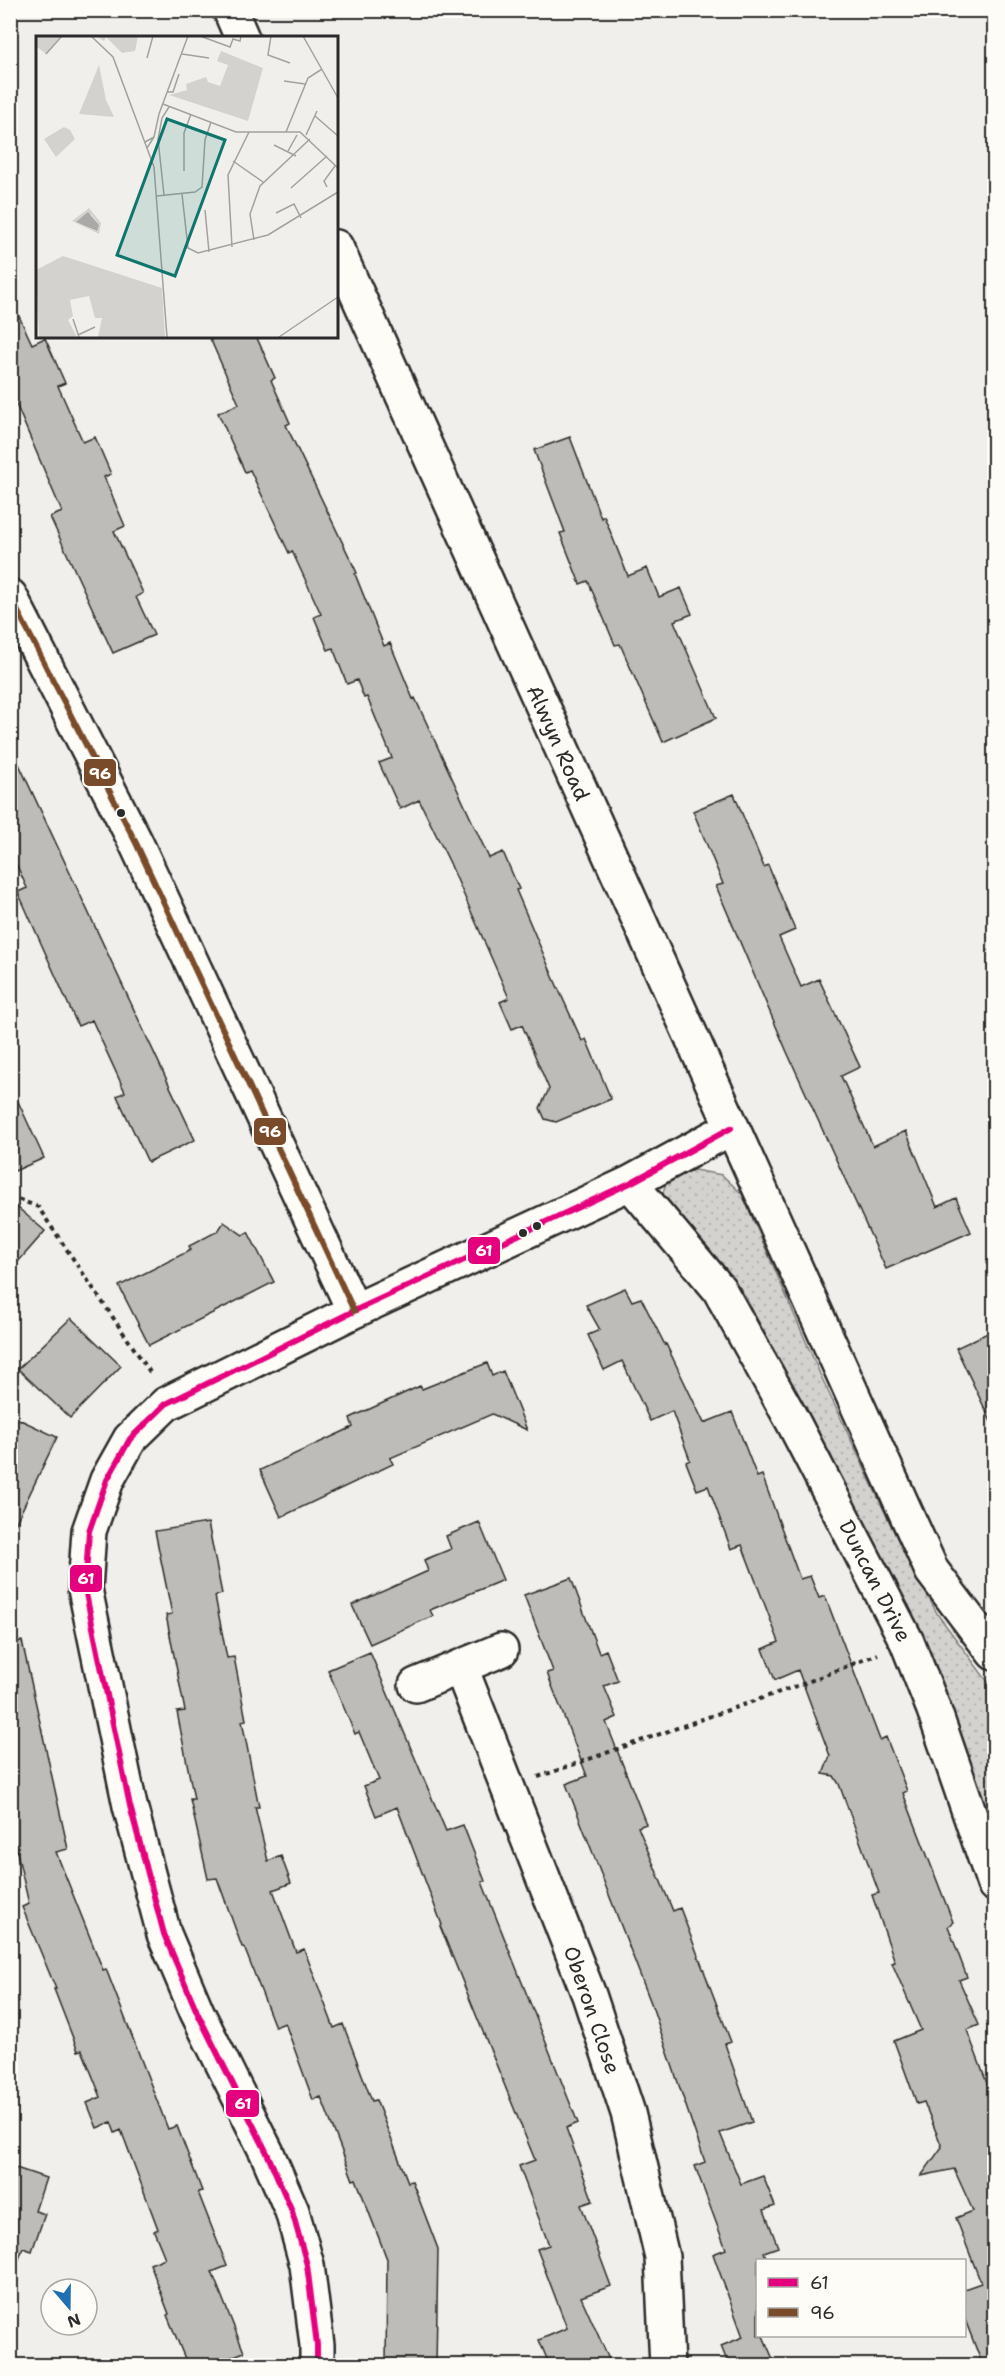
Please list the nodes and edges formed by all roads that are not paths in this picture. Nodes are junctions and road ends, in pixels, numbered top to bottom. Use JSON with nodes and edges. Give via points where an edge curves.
{"nodes":[{"id":1,"x":230,"y":10,"type":"edge"},
{"id":2,"x":241,"y":36,"type":"edge"},
{"id":3,"x":338,"y":251,"type":"edge"},
{"id":4,"x":10,"y":596,"type":"edge"},
{"id":5,"x":731,"y":1128,"type":"junction"},
{"id":6,"x":630,"y":1183,"type":"junction"},
{"id":7,"x":354,"y":1311,"type":"junction"},
{"id":8,"x":501,"y":1650,"type":"dead end"},
{"id":9,"x":994,"y":1653,"type":"edge"},
{"id":10,"x":461,"y":1668,"type":"junction"},
{"id":11,"x":416,"y":1685,"type":"dead end"},
{"id":12,"x":994,"y":1884,"type":"edge"},
{"id":13,"x":317,"y":2366,"type":"edge"},
{"id":14,"x":668,"y":2366,"type":"edge"}],
"edges":[{"from":1,"to":2,"type":"street"},
{"from":3,"to":5,"type":"street","name":"Alwyn Road"},
{"from":4,"to":7,"type":"street","via":[[136,843]]},
{"from":5,"to":6,"type":"street"},
{"from":5,"to":9,"type":"street","name":"Alwyn Road","via":[[932,1571]]},
{"from":6,"to":7,"type":"street"},
{"from":6,"to":12,"type":"street","name":"Duncan Drive","via":[[719,1289],[792,1420],[907,1642]]},
{"from":7,"to":13,"type":"street","via":[[166,1404],[130,1438],[107,1480],[89,1531],[85,1589],[130,1806],[164,1934],[292,2211],[307,2265]]},
{"from":8,"to":10,"type":"street"},
{"from":10,"to":11,"type":"street"},
{"from":10,"to":14,"type":"street","name":"Oberon Close","via":[[589,1995],[628,2113],[662,2257]]}]}
